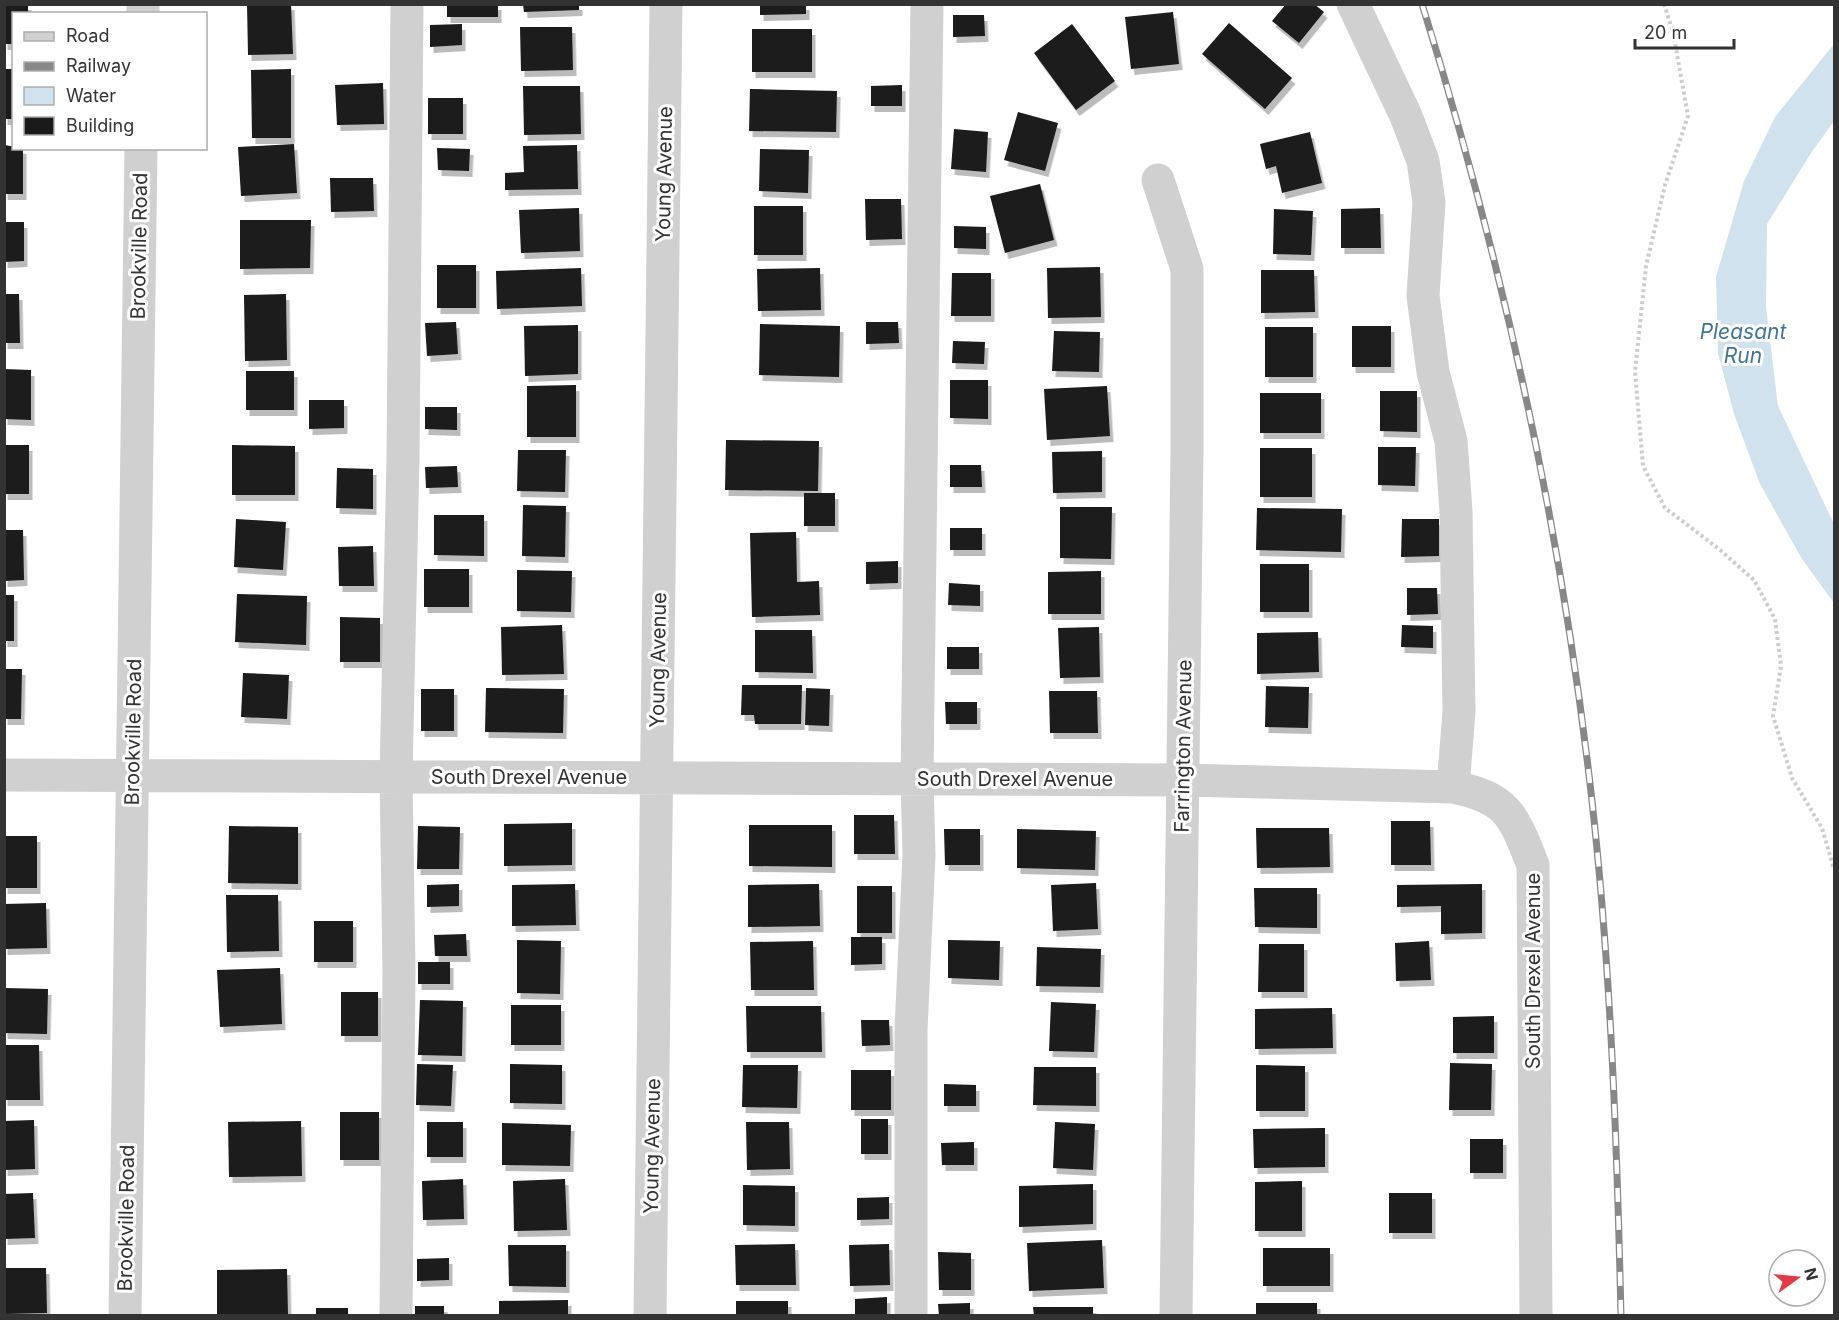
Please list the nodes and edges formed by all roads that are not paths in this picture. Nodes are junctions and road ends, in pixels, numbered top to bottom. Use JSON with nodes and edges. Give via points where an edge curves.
{"nodes":[{"id":1,"x":407,"y":4,"type":"edge"},
{"id":2,"x":666,"y":4,"type":"edge"},
{"id":3,"x":927,"y":4,"type":"edge"},
{"id":4,"x":1353,"y":4,"type":"edge"},
{"id":5,"x":141,"y":150,"type":"edge"},
{"id":6,"x":1158,"y":180,"type":"dead end"},
{"id":7,"x":4,"y":775,"type":"edge"},
{"id":8,"x":132,"y":776,"type":"junction"},
{"id":9,"x":396,"y":776,"type":"junction"},
{"id":10,"x":656,"y":777,"type":"junction"},
{"id":11,"x":917,"y":779,"type":"junction"},
{"id":12,"x":1183,"y":780,"type":"junction"},
{"id":13,"x":1453,"y":787,"type":"junction"},
{"id":14,"x":125,"y":1316,"type":"edge"},
{"id":15,"x":396,"y":1316,"type":"edge"},
{"id":16,"x":650,"y":1316,"type":"edge"},
{"id":17,"x":911,"y":1316,"type":"edge"},
{"id":18,"x":1176,"y":1316,"type":"edge"},
{"id":19,"x":1536,"y":1316,"type":"edge"}],
"edges":[{"from":1,"to":9,"type":"street"},
{"from":2,"to":10,"type":"street","name":"Young Avenue"},
{"from":3,"to":11,"type":"street"},
{"from":4,"to":13,"type":"street","via":[[1406,116],[1423,161],[1429,202],[1423,296],[1433,372],[1451,441],[1456,511],[1459,712]]},
{"from":5,"to":8,"type":"street","name":"Brookville Road"},
{"from":6,"to":12,"type":"street","name":"Farrington Avenue","via":[[1187,269]]},
{"from":7,"to":8,"type":"street","name":"South Drexel Avenue"},
{"from":8,"to":9,"type":"street","name":"South Drexel Avenue"},
{"from":8,"to":14,"type":"street","name":"Brookville Road"},
{"from":9,"to":10,"type":"street","name":"South Drexel Avenue"},
{"from":9,"to":15,"type":"street"},
{"from":10,"to":11,"type":"street","name":"South Drexel Avenue"},
{"from":10,"to":16,"type":"street","name":"Young Avenue"},
{"from":11,"to":12,"type":"street","name":"South Drexel Avenue"},
{"from":11,"to":17,"type":"street","via":[[919,855],[911,1042]]},
{"from":12,"to":13,"type":"street","name":"South Drexel Avenue"},
{"from":12,"to":18,"type":"street","name":"Farrington Avenue"},
{"from":13,"to":19,"type":"street","name":"South Drexel Avenue","via":[[1476,791],[1504,806],[1533,865]]}]}
